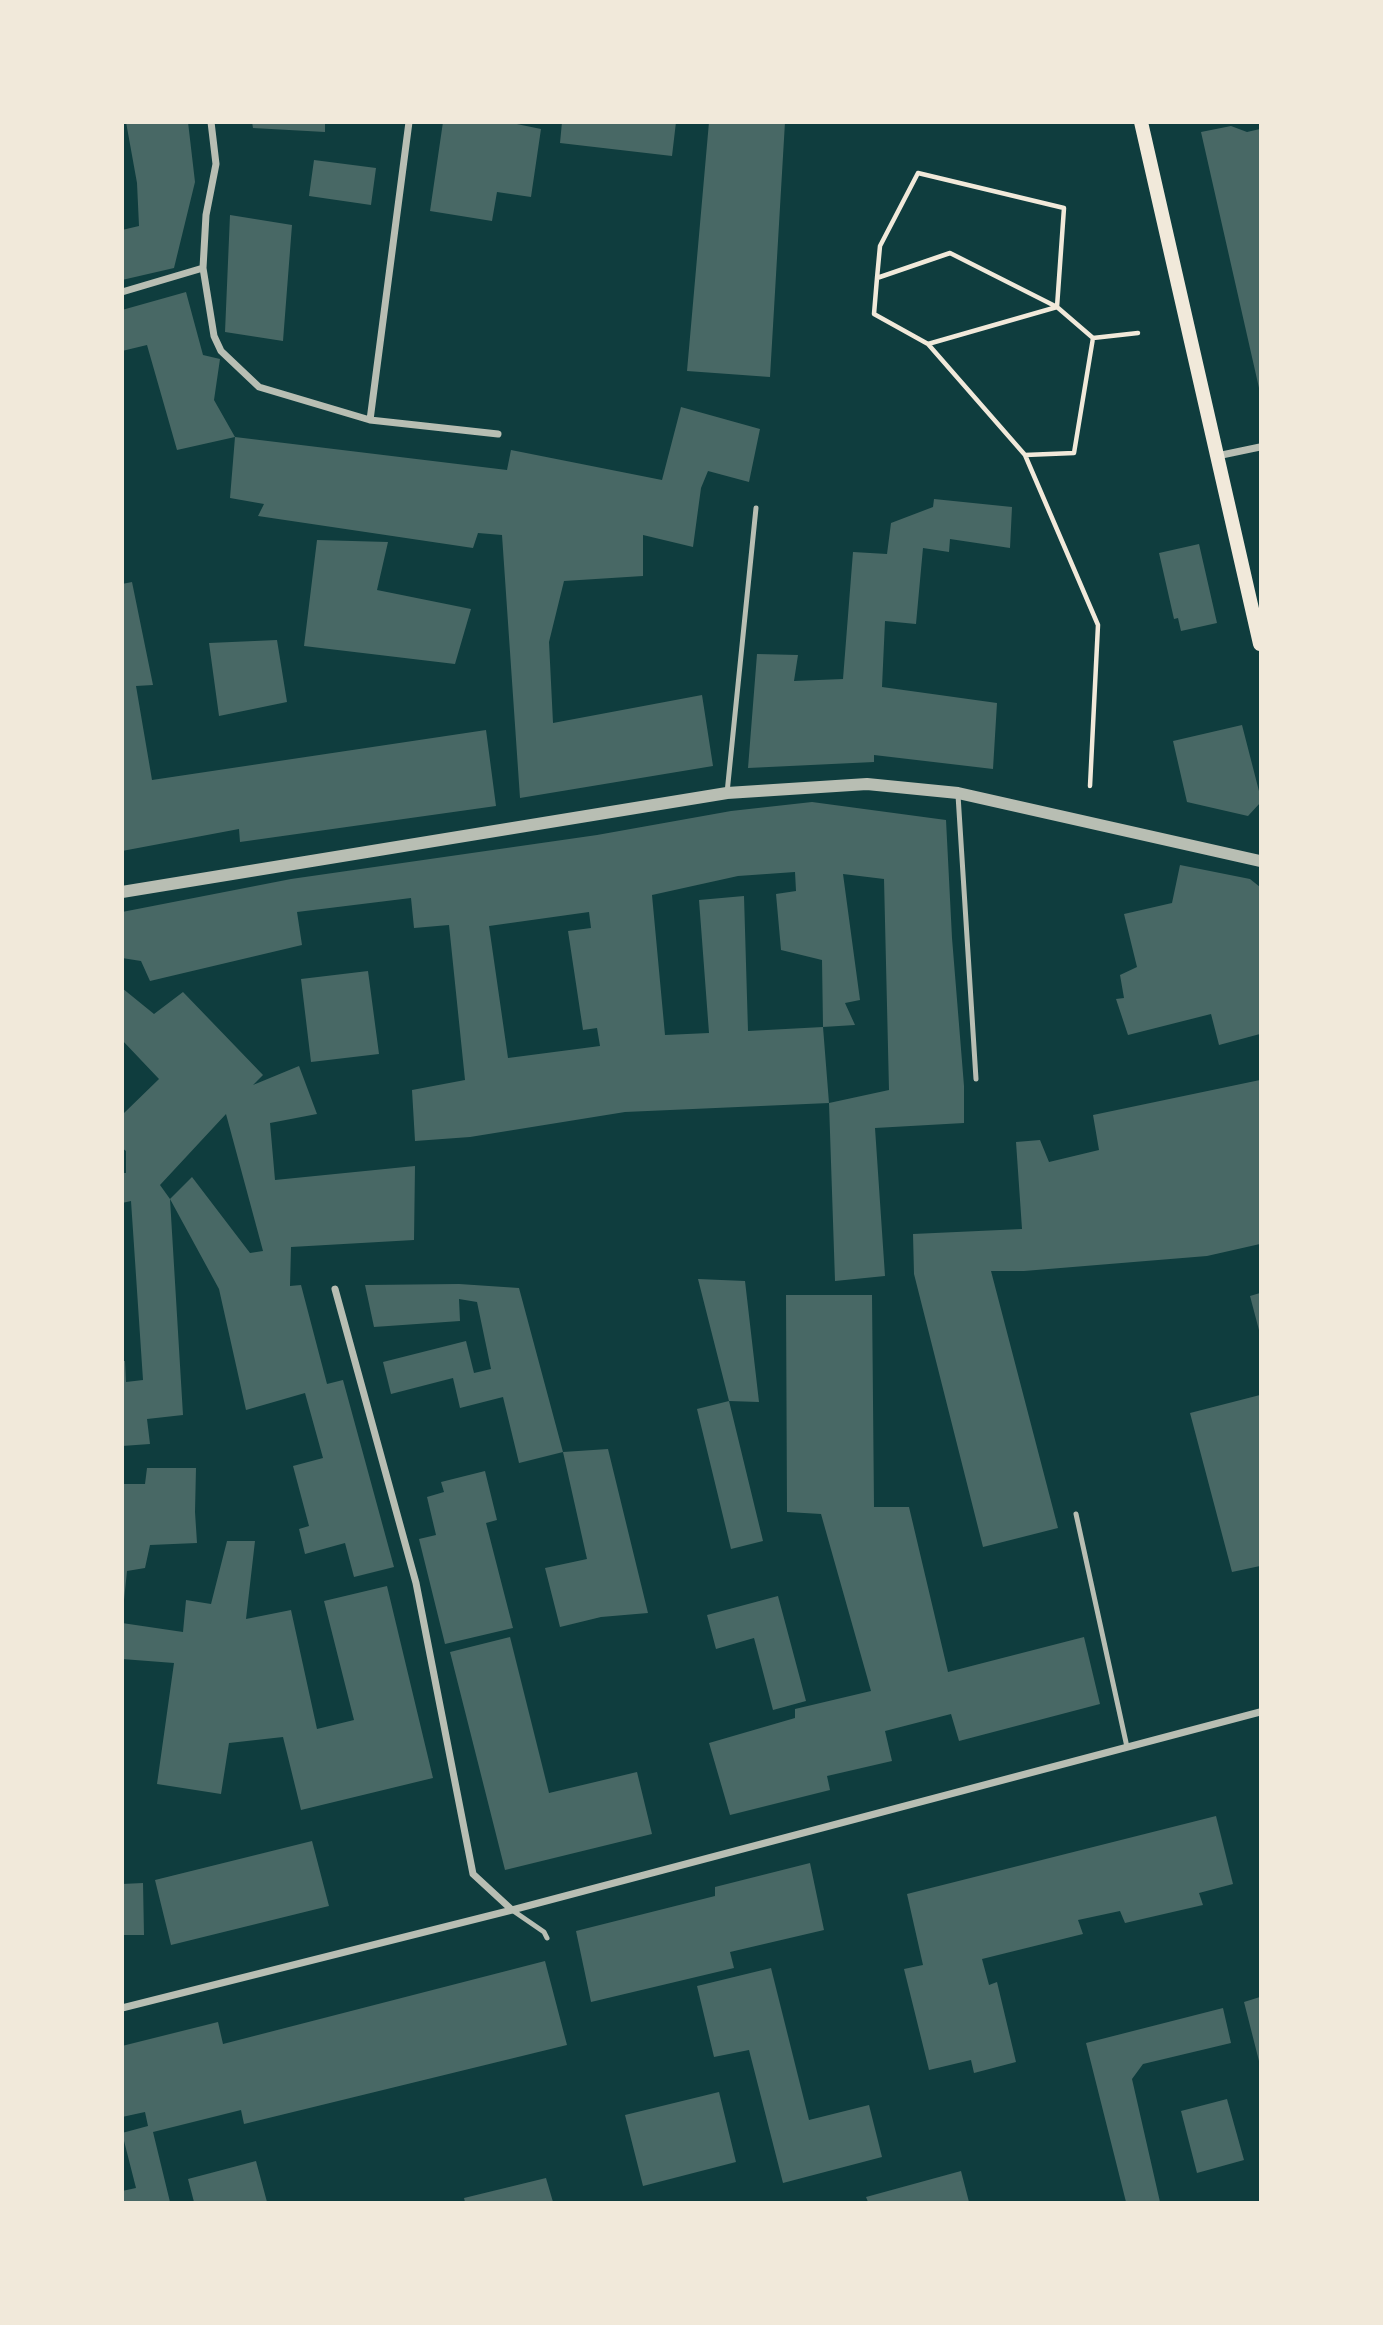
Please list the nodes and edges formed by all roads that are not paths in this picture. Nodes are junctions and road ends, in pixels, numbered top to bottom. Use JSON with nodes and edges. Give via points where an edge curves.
{"nodes":[{"id":1,"x":211,"y":122,"type":"edge"},
{"id":2,"x":409,"y":122,"type":"edge"},
{"id":3,"x":1141,"y":122,"type":"edge"},
{"id":4,"x":202,"y":268,"type":"junction"},
{"id":5,"x":122,"y":292,"type":"edge"},
{"id":6,"x":370,"y":420,"type":"junction"},
{"id":7,"x":498,"y":435,"type":"dead end"},
{"id":8,"x":1261,"y":447,"type":"edge"},
{"id":9,"x":1217,"y":456,"type":"junction"},
{"id":10,"x":756,"y":508,"type":"dead end"},
{"id":11,"x":1261,"y":644,"type":"edge"},
{"id":12,"x":727,"y":793,"type":"junction"},
{"id":13,"x":958,"y":793,"type":"junction"},
{"id":14,"x":1261,"y":861,"type":"edge"},
{"id":15,"x":122,"y":892,"type":"edge"},
{"id":16,"x":976,"y":1079,"type":"dead end"},
{"id":17,"x":335,"y":1289,"type":"dead end"},
{"id":18,"x":1076,"y":1514,"type":"dead end"},
{"id":19,"x":1261,"y":1712,"type":"edge"},
{"id":20,"x":1127,"y":1747,"type":"junction"},
{"id":21,"x":512,"y":1910,"type":"junction"},
{"id":22,"x":547,"y":1938,"type":"dead end"},
{"id":23,"x":122,"y":2008,"type":"edge"}],
"edges":[{"from":1,"to":4,"type":"street","via":[[216,164]]},
{"from":2,"to":6,"type":"street"},
{"from":3,"to":9,"type":"main road"},
{"from":4,"to":5,"type":"street"},
{"from":4,"to":6,"type":"street","via":[[221,351],[259,387]]},
{"from":6,"to":7,"type":"street"},
{"from":8,"to":9,"type":"street"},
{"from":9,"to":11,"type":"main road"},
{"from":10,"to":12,"type":"lane"},
{"from":12,"to":13,"type":"street","via":[[867,784]]},
{"from":12,"to":15,"type":"street"},
{"from":13,"to":14,"type":"street"},
{"from":13,"to":16,"type":"lane"},
{"from":17,"to":21,"type":"street","via":[[416,1583],[473,1874]]},
{"from":18,"to":20,"type":"lane"},
{"from":19,"to":20,"type":"street"},
{"from":20,"to":21,"type":"street"},
{"from":21,"to":22,"type":"lane"},
{"from":21,"to":23,"type":"street"}]}
